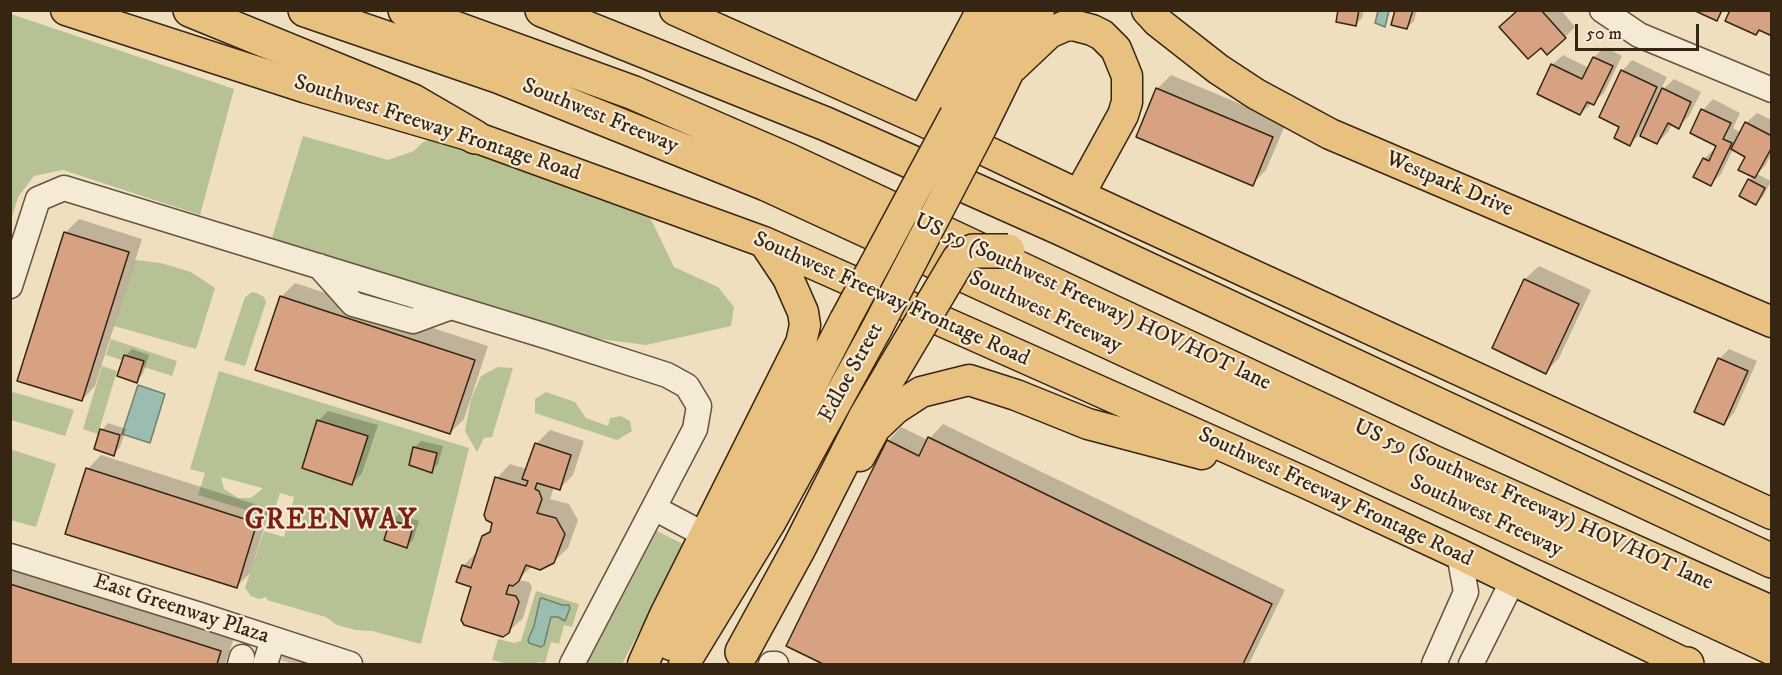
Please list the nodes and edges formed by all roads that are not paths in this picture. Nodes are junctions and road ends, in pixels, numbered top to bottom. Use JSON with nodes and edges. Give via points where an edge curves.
{"nodes":[{"id":1,"x":66,"y":10,"type":"edge"},
{"id":2,"x":189,"y":10,"type":"edge"},
{"id":3,"x":305,"y":10,"type":"edge"},
{"id":4,"x":405,"y":10,"type":"edge"},
{"id":5,"x":434,"y":10,"type":"edge"},
{"id":6,"x":542,"y":10,"type":"edge"},
{"id":7,"x":675,"y":10,"type":"edge"},
{"id":8,"x":982,"y":10,"type":"edge"},
{"id":9,"x":1010,"y":10,"type":"edge"},
{"id":10,"x":1040,"y":10,"type":"edge"},
{"id":11,"x":1147,"y":10,"type":"edge"},
{"id":12,"x":1602,"y":10,"type":"edge"},
{"id":13,"x":712,"y":19,"type":"edge"},
{"id":14,"x":1002,"y":67,"type":"junction"},
{"id":15,"x":1772,"y":90,"type":"edge"},
{"id":16,"x":923,"y":121,"type":"junction"},
{"id":17,"x":475,"y":137,"type":"junction"},
{"id":18,"x":1079,"y":195,"type":"junction"},
{"id":19,"x":921,"y":211,"type":"junction"},
{"id":20,"x":764,"y":242,"type":"junction"},
{"id":21,"x":1008,"y":251,"type":"junction"},
{"id":22,"x":10,"y":286,"type":"edge"},
{"id":23,"x":1772,"y":322,"type":"edge"},
{"id":24,"x":786,"y":463,"type":"junction"},
{"id":25,"x":1306,"y":483,"type":"junction"},
{"id":26,"x":654,"y":508,"type":"junction"},
{"id":27,"x":1772,"y":514,"type":"edge"},
{"id":28,"x":705,"y":535,"type":"junction"},
{"id":29,"x":1459,"y":554,"type":"junction"},
{"id":30,"x":10,"y":556,"type":"edge"},
{"id":31,"x":1772,"y":561,"type":"edge"},
{"id":32,"x":1514,"y":580,"type":"junction"},
{"id":33,"x":1772,"y":604,"type":"edge"},
{"id":34,"x":1772,"y":613,"type":"edge"},
{"id":35,"x":273,"y":640,"type":"junction"},
{"id":36,"x":1772,"y":648,"type":"edge"},
{"id":37,"x":736,"y":658,"type":"edge"},
{"id":38,"x":1441,"y":662,"type":"edge"},
{"id":39,"x":266,"y":664,"type":"edge"},
{"id":40,"x":350,"y":664,"type":"edge"},
{"id":41,"x":572,"y":664,"type":"edge"},
{"id":42,"x":643,"y":664,"type":"edge"},
{"id":43,"x":658,"y":664,"type":"edge"},
{"id":44,"x":684,"y":664,"type":"edge"},
{"id":45,"x":1471,"y":664,"type":"edge"},
{"id":46,"x":1686,"y":664,"type":"edge"}],
"edges":[{"from":1,"to":17,"type":"main road","name":"Southwest Freeway Frontage Road"},
{"from":2,"to":17,"type":"highway","via":[[412,101]]},
{"from":3,"to":36,"type":"highway","name":"Southwest Freeway","via":[[500,77],[765,184]]},
{"from":4,"to":34,"type":"highway","name":"US 59 (Southwest Freeway) HOV/HOT lane","via":[[634,93],[790,161],[1424,458]]},
{"from":5,"to":19,"type":"highway","via":[[510,34],[691,107]]},
{"from":6,"to":31,"type":"highway","via":[[826,124],[1062,229]]},
{"from":7,"to":13,"type":"main road"},
{"from":8,"to":16,"type":"main road"},
{"from":9,"to":14,"type":"main road","name":"Edloe Street"},
{"from":10,"to":14,"type":"main road","name":"Edloe Street"},
{"from":11,"to":23,"type":"main road","name":"Westpark Drive","via":[[1218,69],[1330,134]]},
{"from":12,"to":15,"type":"street","via":[[1639,35]]},
{"from":13,"to":16,"type":"main road"},
{"from":14,"to":18,"type":"main road","via":[[1065,26],[1092,30],[1116,50],[1127,76],[1127,102]]},
{"from":14,"to":19,"type":"main road","name":"Edloe Street","bridge":true},
{"from":16,"to":18,"type":"main road"},
{"from":17,"to":20,"type":"main road","name":"Southwest Freeway Frontage Road"},
{"from":18,"to":27,"type":"main road"},
{"from":19,"to":21,"type":"highway"},
{"from":19,"to":24,"type":"main road","name":"Edloe Street","bridge":true,"via":[[897,293]]},
{"from":20,"to":25,"type":"main road","name":"Southwest Freeway Frontage Road"},
{"from":20,"to":28,"type":"main road","via":[[788,278],[805,325],[795,358]]},
{"from":21,"to":33,"type":"highway"},
{"from":21,"to":37,"type":"highway","bridge":true,"via":[[973,251],[959,259],[866,416],[799,548]]},
{"from":22,"to":26,"type":"street","via":[[38,199],[64,188],[667,375],[687,386],[699,406],[695,429]]},
{"from":24,"to":43,"type":"main road","name":"Edloe Street"},
{"from":24,"to":44,"type":"main road","name":"Edloe Street","via":[[764,534]]},
{"from":25,"to":29,"type":"main road","name":"Southwest Freeway Frontage Road"},
{"from":25,"to":37,"type":"main road","via":[[1088,424],[969,381],[921,392],[875,428],[782,599]]},
{"from":26,"to":28,"type":"street"},
{"from":26,"to":41,"type":"street"},
{"from":28,"to":42,"type":"main road"},
{"from":29,"to":32,"type":"main road","name":"Southwest Freeway Frontage Road"},
{"from":29,"to":38,"type":"street","via":[[1466,592]]},
{"from":30,"to":35,"type":"street","name":"East Greenway Plaza","via":[[82,578],[109,572],[172,593],[200,615]]},
{"from":32,"to":45,"type":"street"},
{"from":32,"to":46,"type":"main road","name":"Southwest Freeway Frontage Road"},
{"from":35,"to":39,"type":"street"},
{"from":35,"to":40,"type":"street","name":"East Greenway Plaza"}]}
